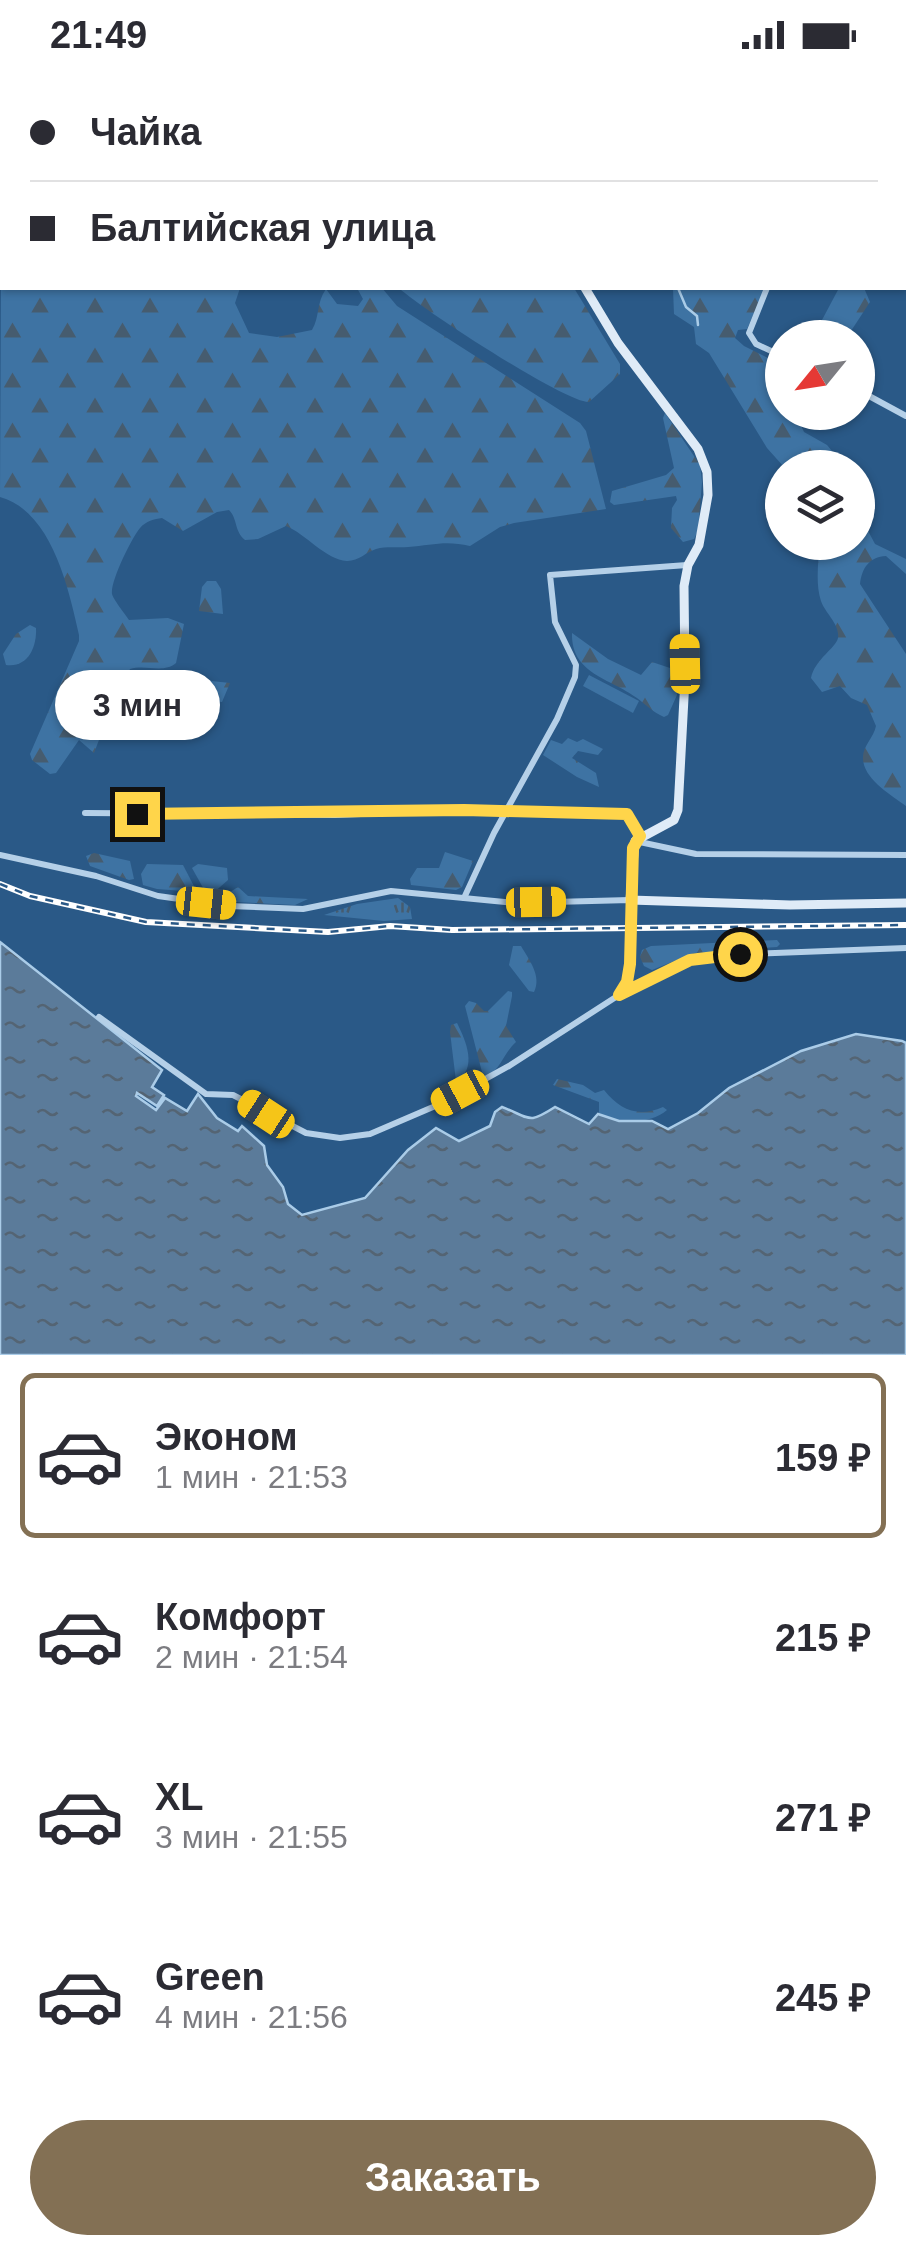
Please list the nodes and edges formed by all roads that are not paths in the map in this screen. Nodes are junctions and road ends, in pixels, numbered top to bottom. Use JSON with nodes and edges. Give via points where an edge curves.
{"nodes":[{"id":1,"x":586,"y":290,"type":"edge"},
{"id":2,"x":766,"y":290,"type":"edge"},
{"id":3,"x":765,"y":346,"type":"edge"},
{"id":4,"x":875,"y":399,"type":"edge"},
{"id":5,"x":906,"y":416,"type":"edge"},
{"id":6,"x":688,"y":565,"type":"junction"},
{"id":7,"x":508,"y":811,"type":"junction"},
{"id":8,"x":85,"y":812,"type":"dead end"},
{"id":9,"x":638,"y":838,"type":"junction"},
{"id":10,"x":906,"y":855,"type":"edge"},
{"id":11,"x":0,"y":856,"type":"edge"},
{"id":12,"x":464,"y":898,"type":"junction"},
{"id":13,"x":630,"y":900,"type":"junction"},
{"id":14,"x":906,"y":903,"type":"edge"},
{"id":15,"x":906,"y":948,"type":"edge"},
{"id":16,"x":619,"y":995,"type":"junction"},
{"id":17,"x":99,"y":1017,"type":"dead end"}],
"edges":[{"from":1,"to":6,"type":"main road","via":[[705,463],[704,524]]},
{"from":2,"to":3,"type":"street","via":[[751,324],[752,339]]},
{"from":4,"to":5,"type":"street"},
{"from":6,"to":7,"type":"street","via":[[551,574],[555,622],[575,677]]},
{"from":6,"to":9,"type":"main road","via":[[678,810],[672,822]]},
{"from":7,"to":8,"type":"street"},
{"from":7,"to":9,"type":"street","via":[[627,814]]},
{"from":7,"to":12,"type":"street"},
{"from":9,"to":10,"type":"street","via":[[696,854]]},
{"from":9,"to":13,"type":"main road"},
{"from":11,"to":12,"type":"street","via":[[158,896],[218,904],[303,909],[391,890]]},
{"from":12,"to":13,"type":"street"},
{"from":13,"to":14,"type":"main road"},
{"from":13,"to":16,"type":"street","via":[[630,964]]},
{"from":15,"to":16,"type":"street","via":[[699,957]]},
{"from":16,"to":17,"type":"street","via":[[440,1104],[370,1134],[340,1138],[306,1133],[234,1095],[206,1094]]}]}
